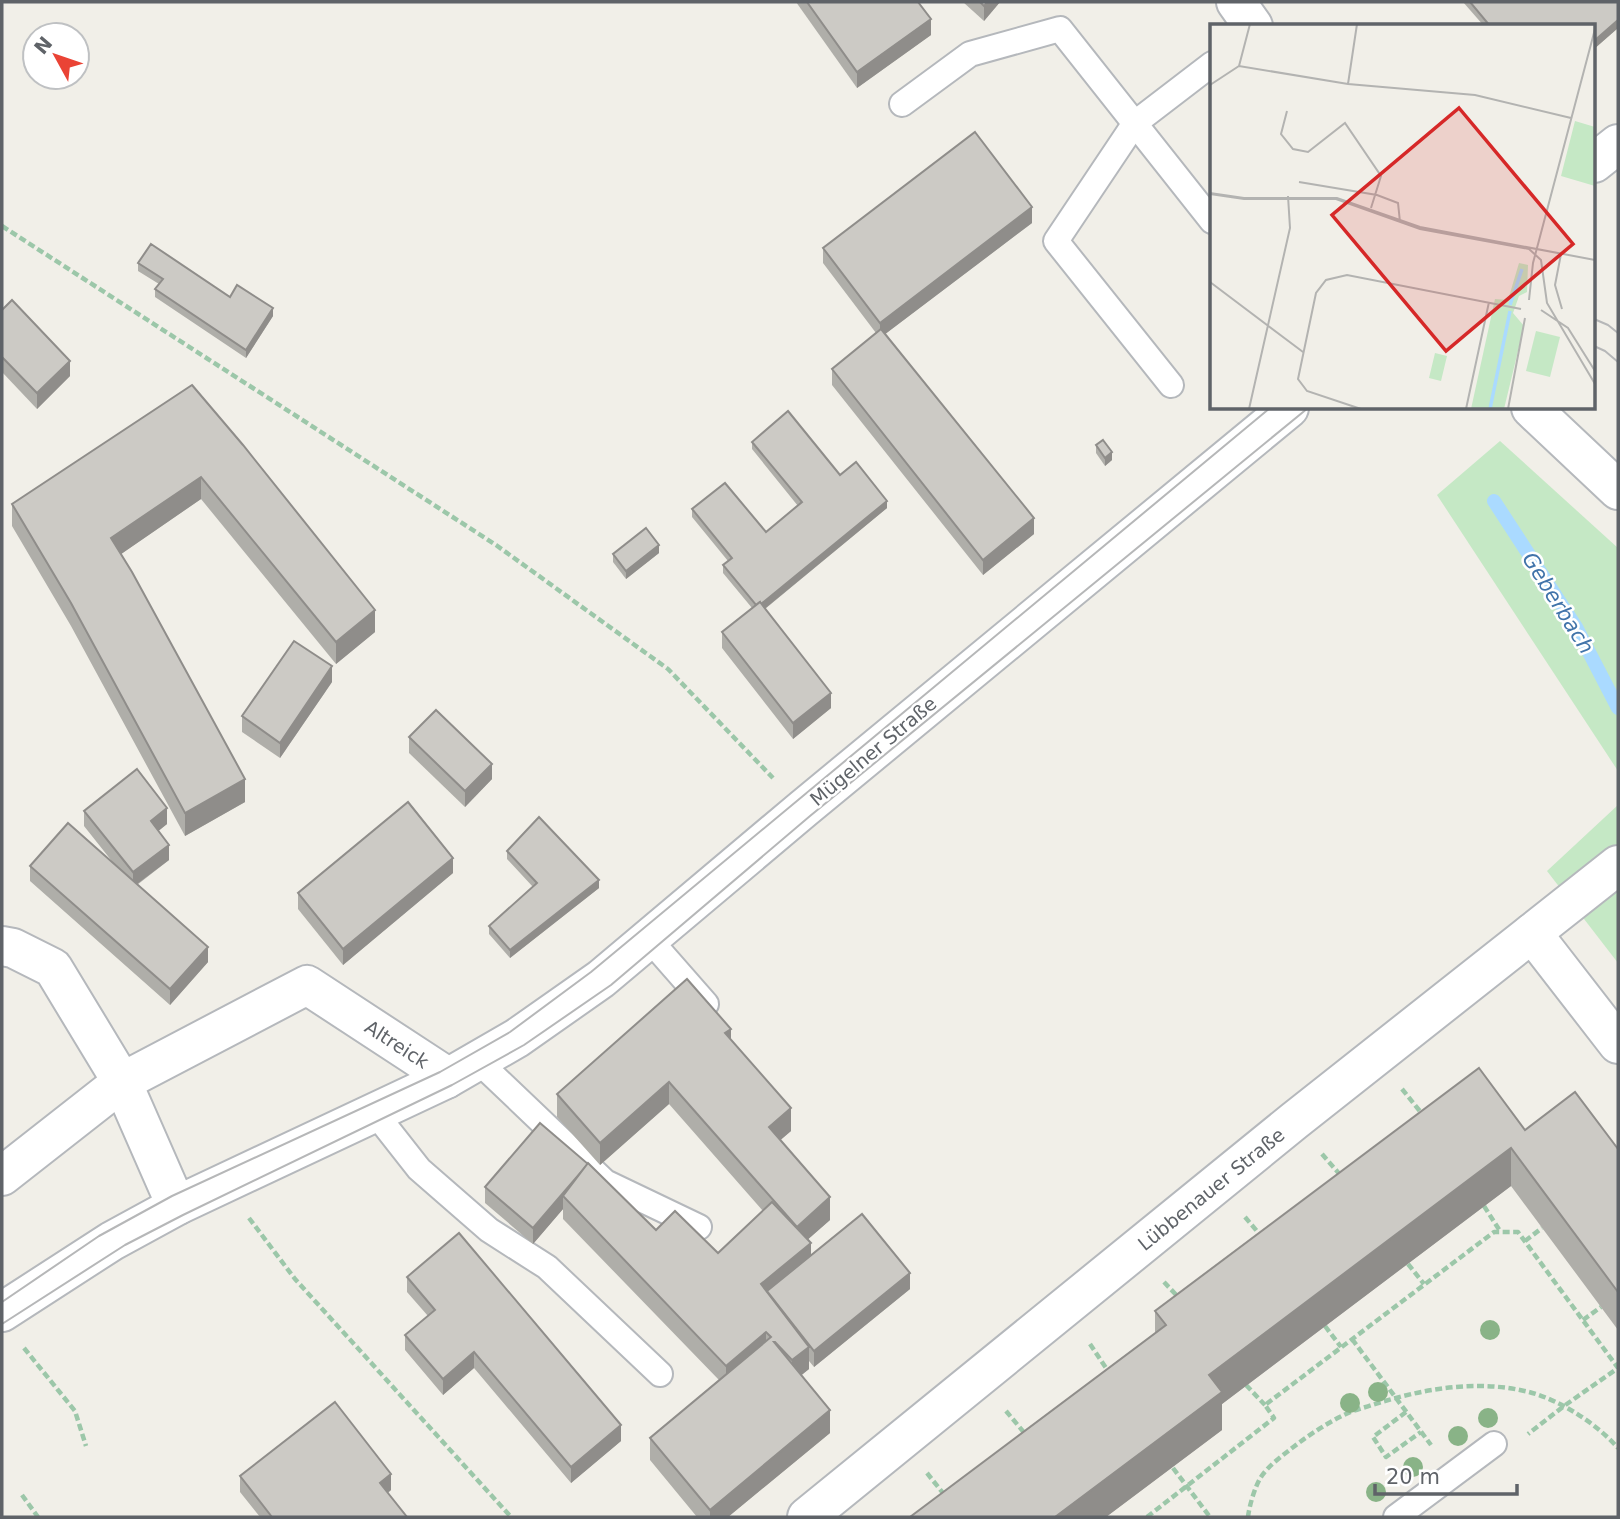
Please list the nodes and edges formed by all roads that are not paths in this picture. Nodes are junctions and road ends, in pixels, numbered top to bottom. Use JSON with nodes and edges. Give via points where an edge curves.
{"nodes":[{"id":1,"x":1236,"y":2,"type":"edge"},
{"id":2,"x":1252,"y":24,"type":"edge"},
{"id":3,"x":1210,"y":66,"type":"edge"},
{"id":4,"x":902,"y":104,"type":"dead end"},
{"id":5,"x":1135,"y":123,"type":"junction"},
{"id":6,"x":1618,"y":144,"type":"edge"},
{"id":7,"x":1596,"y":161,"type":"edge"},
{"id":8,"x":1210,"y":217,"type":"edge"},
{"id":9,"x":1171,"y":385,"type":"dead end"},
{"id":10,"x":1287,"y":410,"type":"edge"},
{"id":11,"x":1533,"y":410,"type":"edge"},
{"id":12,"x":1618,"y":490,"type":"edge"},
{"id":13,"x":1618,"y":865,"type":"edge"},
{"id":14,"x":1532,"y":933,"type":"junction"},
{"id":15,"x":649,"y":939,"type":"junction"},
{"id":16,"x":2,"y":946,"type":"edge"},
{"id":17,"x":714,"y":1013,"type":"edge"},
{"id":18,"x":1618,"y":1044,"type":"edge"},
{"id":19,"x":462,"y":1070,"type":"junction"},
{"id":20,"x":122,"y":1082,"type":"junction"},
{"id":21,"x":376,"y":1112,"type":"junction"},
{"id":22,"x":2,"y":1177,"type":"edge"},
{"id":23,"x":178,"y":1205,"type":"junction"},
{"id":24,"x":699,"y":1227,"type":"dead end"},
{"id":25,"x":11,"y":1327,"type":"edge"},
{"id":26,"x":660,"y":1374,"type":"dead end"},
{"id":27,"x":1494,"y":1444,"type":"road end"},
{"id":28,"x":1422,"y":1510,"type":"edge"},
{"id":29,"x":807,"y":1517,"type":"edge"},
{"id":30,"x":1396,"y":1517,"type":"edge"}],
"edges":[{"from":1,"to":2,"type":"street"},
{"from":3,"to":5,"type":"lane"},
{"from":4,"to":5,"type":"lane","via":[[970,54],[1060,29]]},
{"from":5,"to":8,"type":"lane"},
{"from":5,"to":9,"type":"lane","via":[[1056,242]]},
{"from":6,"to":7,"type":"street"},
{"from":10,"to":15,"type":"street","name":"Mügelner Straße"},
{"from":11,"to":12,"type":"street"},
{"from":13,"to":14,"type":"street","name":"Lübbenauer Straße"},
{"from":14,"to":18,"type":"street"},
{"from":14,"to":29,"type":"street","name":"Lübbenauer Straße","via":[[1293,1121]]},
{"from":15,"to":17,"type":"lane"},
{"from":15,"to":19,"type":"street","name":"Mügelner Straße","via":[[517,1038]]},
{"from":16,"to":20,"type":"street","via":[[53,968]]},
{"from":19,"to":20,"type":"street","name":"Altreick","via":[[440,1072],[307,985]]},
{"from":19,"to":21,"type":"street","name":"Altreick"},
{"from":19,"to":24,"type":"lane","via":[[605,1182]]},
{"from":20,"to":22,"type":"street","name":"Altreick"},
{"from":20,"to":23,"type":"street"},
{"from":21,"to":23,"type":"street","name":"Altreick"},
{"from":21,"to":26,"type":"lane","via":[[419,1169],[489,1230],[547,1267]]},
{"from":23,"to":25,"type":"street","name":"Altreick","via":[[112,1241]]},
{"from":27,"to":28,"type":"lane","via":[[1455,1474]]},
{"from":28,"to":30,"type":"lane"}]}
